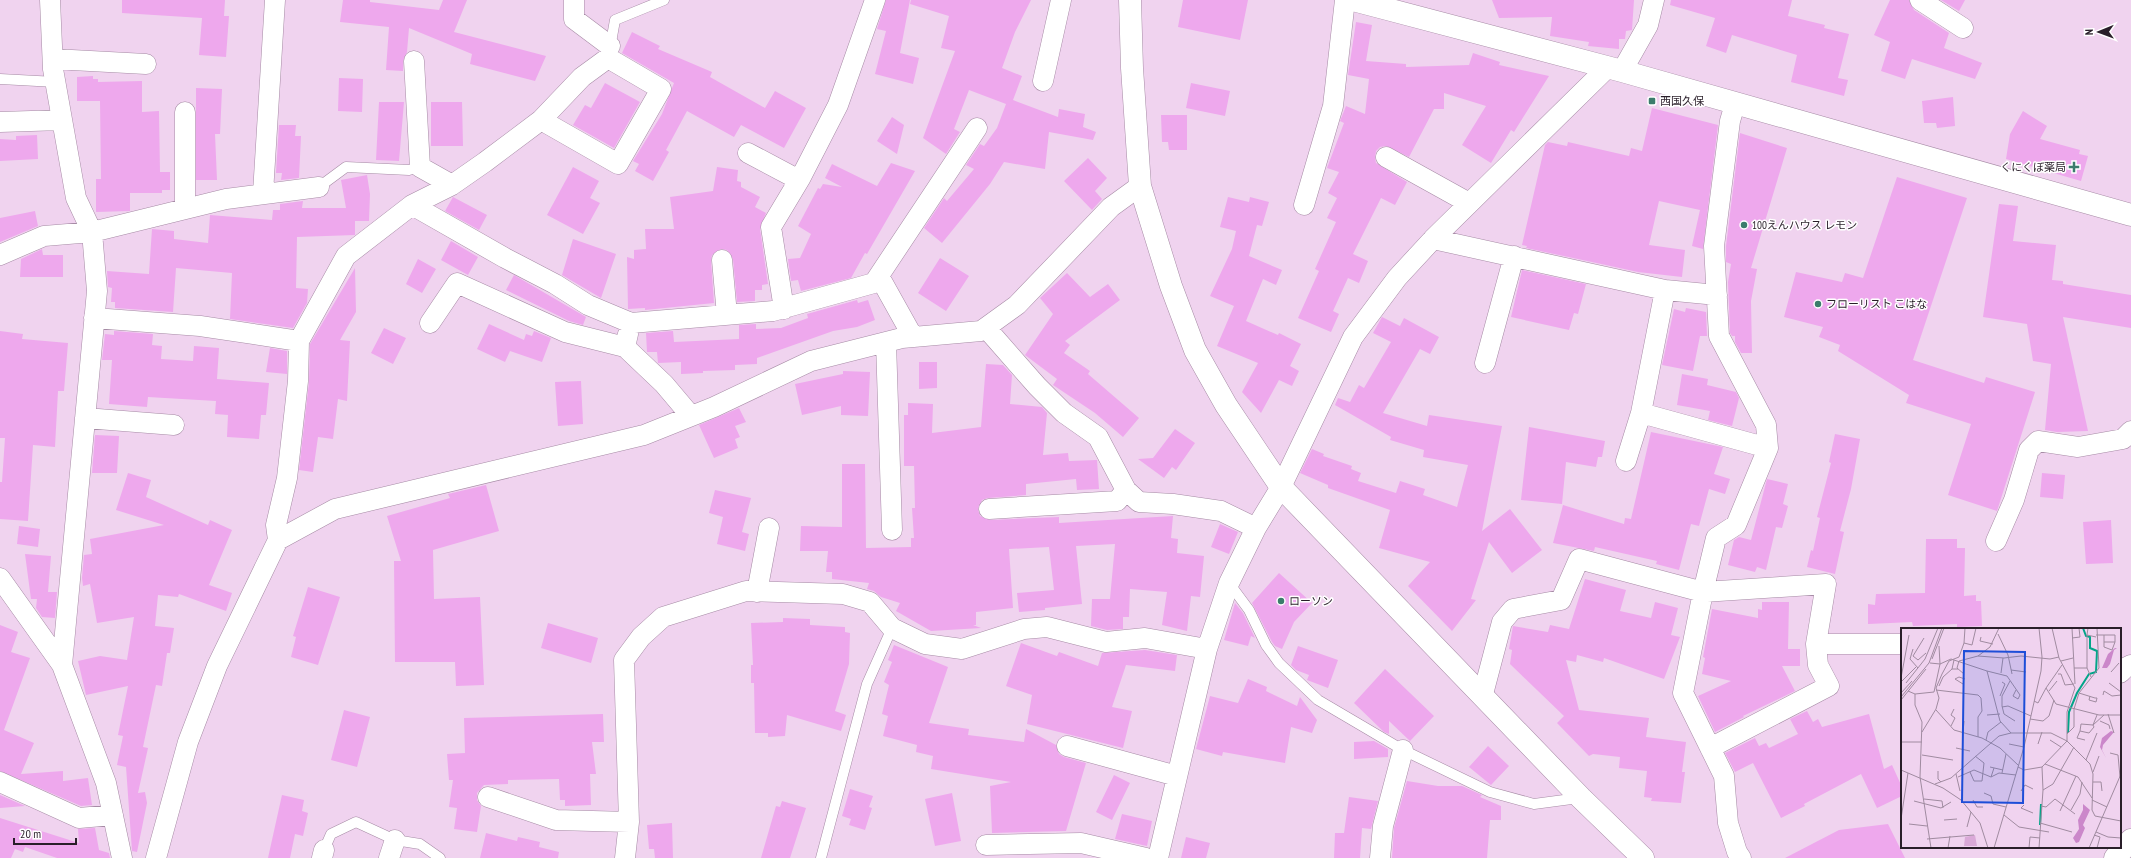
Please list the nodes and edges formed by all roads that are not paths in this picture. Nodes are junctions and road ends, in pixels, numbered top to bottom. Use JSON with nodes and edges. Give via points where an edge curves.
{"nodes":[{"id":1,"x":50,"y":0,"type":"edge"},
{"id":2,"x":275,"y":0,"type":"edge"},
{"id":3,"x":574,"y":0,"type":"edge"},
{"id":4,"x":664,"y":0,"type":"edge"},
{"id":5,"x":874,"y":0,"type":"edge"},
{"id":6,"x":1061,"y":0,"type":"edge"},
{"id":7,"x":1130,"y":0,"type":"edge"},
{"id":8,"x":1345,"y":0,"type":"edge"},
{"id":9,"x":1353,"y":0,"type":"edge"},
{"id":10,"x":1654,"y":0,"type":"edge"},
{"id":11,"x":1920,"y":0,"type":"edge"},
{"id":12,"x":1963,"y":28,"type":"dead end"},
{"id":13,"x":609,"y":52,"type":"junction"},
{"id":14,"x":53,"y":60,"type":"junction"},
{"id":15,"x":414,"y":61,"type":"dead end"},
{"id":16,"x":146,"y":64,"type":"dead end"},
{"id":17,"x":1614,"y":70,"type":"junction"},
{"id":18,"x":0,"y":79,"type":"edge"},
{"id":19,"x":1043,"y":81,"type":"dead end"},
{"id":20,"x":56,"y":82,"type":"junction"},
{"id":21,"x":1735,"y":104,"type":"junction"},
{"id":22,"x":186,"y":112,"type":"dead end"},
{"id":23,"x":62,"y":120,"type":"junction"},
{"id":24,"x":541,"y":120,"type":"junction"},
{"id":25,"x":0,"y":122,"type":"edge"},
{"id":26,"x":976,"y":128,"type":"dead end"},
{"id":27,"x":748,"y":153,"type":"dead end"},
{"id":28,"x":1386,"y":157,"type":"dead end"},
{"id":29,"x":420,"y":167,"type":"junction"},
{"id":30,"x":799,"y":180,"type":"junction"},
{"id":31,"x":452,"y":185,"type":"junction"},
{"id":32,"x":1140,"y":186,"type":"junction"},
{"id":33,"x":319,"y":187,"type":"joint"},
{"id":34,"x":263,"y":193,"type":"junction"},
{"id":35,"x":1469,"y":203,"type":"junction"},
{"id":36,"x":412,"y":205,"type":"junction"},
{"id":37,"x":1304,"y":206,"type":"dead end"},
{"id":38,"x":185,"y":209,"type":"junction"},
{"id":39,"x":2131,"y":215,"type":"edge"},
{"id":40,"x":92,"y":232,"type":"junction"},
{"id":41,"x":1433,"y":239,"type":"junction"},
{"id":42,"x":0,"y":255,"type":"edge"},
{"id":43,"x":1514,"y":256,"type":"junction"},
{"id":44,"x":722,"y":260,"type":"dead end"},
{"id":45,"x":879,"y":276,"type":"junction"},
{"id":46,"x":1666,"y":290,"type":"junction"},
{"id":47,"x":1717,"y":295,"type":"junction"},
{"id":48,"x":784,"y":309,"type":"junction"},
{"id":49,"x":726,"y":315,"type":"junction"},
{"id":50,"x":94,"y":318,"type":"junction"},
{"id":51,"x":430,"y":323,"type":"dead end"},
{"id":52,"x":631,"y":323,"type":"junction"},
{"id":53,"x":987,"y":328,"type":"junction"},
{"id":54,"x":913,"y":337,"type":"junction"},
{"id":55,"x":299,"y":341,"type":"junction"},
{"id":56,"x":886,"y":342,"type":"junction"},
{"id":57,"x":624,"y":347,"type":"junction"},
{"id":58,"x":1485,"y":363,"type":"dead end"},
{"id":59,"x":1641,"y":413,"type":"junction"},
{"id":60,"x":691,"y":416,"type":"junction"},
{"id":61,"x":85,"y":418,"type":"junction"},
{"id":62,"x":174,"y":425,"type":"dead end"},
{"id":63,"x":2128,"y":438,"type":"edge"},
{"id":64,"x":1768,"y":448,"type":"junction"},
{"id":65,"x":1626,"y":461,"type":"dead end"},
{"id":66,"x":1281,"y":487,"type":"junction"},
{"id":67,"x":1126,"y":490,"type":"junction"},
{"id":68,"x":989,"y":509,"type":"dead end"},
{"id":69,"x":770,"y":528,"type":"dead end"},
{"id":70,"x":1256,"y":528,"type":"junction"},
{"id":71,"x":892,"y":530,"type":"dead end"},
{"id":72,"x":278,"y":540,"type":"junction"},
{"id":73,"x":1996,"y":542,"type":"dead end"},
{"id":74,"x":0,"y":578,"type":"edge"},
{"id":75,"x":1230,"y":583,"type":"junction"},
{"id":76,"x":757,"y":592,"type":"junction"},
{"id":77,"x":1703,"y":592,"type":"junction"},
{"id":78,"x":892,"y":628,"type":"junction"},
{"id":79,"x":1816,"y":644,"type":"junction"},
{"id":80,"x":1901,"y":644,"type":"edge"},
{"id":81,"x":1207,"y":649,"type":"junction"},
{"id":82,"x":62,"y":664,"type":"junction"},
{"id":83,"x":2131,"y":665,"type":"edge"},
{"id":84,"x":2121,"y":672,"type":"edge"},
{"id":85,"x":1483,"y":694,"type":"junction"},
{"id":86,"x":1067,"y":746,"type":"dead end"},
{"id":87,"x":1710,"y":748,"type":"junction"},
{"id":88,"x":1403,"y":750,"type":"junction"},
{"id":89,"x":1177,"y":776,"type":"junction"},
{"id":90,"x":0,"y":782,"type":"edge"},
{"id":91,"x":488,"y":798,"type":"dead end"},
{"id":92,"x":1581,"y":798,"type":"junction"},
{"id":93,"x":113,"y":815,"type":"junction"},
{"id":94,"x":629,"y":822,"type":"junction"},
{"id":95,"x":2131,"y":840,"type":"edge"},
{"id":96,"x":986,"y":845,"type":"dead end"},
{"id":97,"x":392,"y":849,"type":"edge"},
{"id":98,"x":323,"y":854,"type":"edge"},
{"id":99,"x":122,"y":858,"type":"edge"},
{"id":100,"x":156,"y":858,"type":"edge"},
{"id":101,"x":440,"y":858,"type":"edge"},
{"id":102,"x":625,"y":858,"type":"edge"},
{"id":103,"x":821,"y":858,"type":"edge"},
{"id":104,"x":1146,"y":858,"type":"edge"},
{"id":105,"x":1158,"y":858,"type":"edge"},
{"id":106,"x":1380,"y":858,"type":"edge"},
{"id":107,"x":1643,"y":858,"type":"edge"},
{"id":108,"x":1741,"y":858,"type":"edge"},
{"id":109,"x":2115,"y":858,"type":"edge"}],
"edges":[{"from":1,"to":14,"type":"street"},
{"from":2,"to":34,"type":"street"},
{"from":3,"to":13,"type":"street","via":[[574,19]]},
{"from":4,"to":13,"type":"lane","via":[[615,20]]},
{"from":5,"to":30,"type":"street","via":[[838,105]]},
{"from":6,"to":19,"type":"street"},
{"from":7,"to":32,"type":"main road"},
{"from":8,"to":37,"type":"street","via":[[1333,106]]},
{"from":9,"to":17,"type":"main road"},
{"from":10,"to":17,"type":"street","via":[[1648,25]]},
{"from":11,"to":12,"type":"street"},
{"from":13,"to":24,"type":"street"},
{"from":13,"to":24,"type":"street","via":[[661,89],[618,164]]},
{"from":14,"to":16,"type":"street"},
{"from":14,"to":20,"type":"street"},
{"from":15,"to":29,"type":"street"},
{"from":17,"to":21,"type":"main road"},
{"from":17,"to":35,"type":"street"},
{"from":18,"to":20,"type":"lane"},
{"from":20,"to":23,"type":"street"},
{"from":21,"to":39,"type":"main road"},
{"from":21,"to":47,"type":"street","via":[[1730,121],[1714,246]]},
{"from":22,"to":38,"type":"street"},
{"from":23,"to":25,"type":"street"},
{"from":23,"to":40,"type":"street","via":[[76,198]]},
{"from":24,"to":31,"type":"street"},
{"from":26,"to":45,"type":"street"},
{"from":27,"to":30,"type":"street"},
{"from":28,"to":35,"type":"street"},
{"from":29,"to":31,"type":"street"},
{"from":29,"to":33,"type":"lane","via":[[410,170],[346,166]]},
{"from":30,"to":48,"type":"street","via":[[771,228]]},
{"from":31,"to":36,"type":"street"},
{"from":32,"to":53,"type":"street","via":[[1111,207],[1017,304]]},
{"from":32,"to":66,"type":"main road","via":[[1171,286],[1195,350],[1226,405]]},
{"from":33,"to":34,"type":"street"},
{"from":34,"to":38,"type":"street"},
{"from":35,"to":41,"type":"street"},
{"from":36,"to":52,"type":"street","via":[[588,305]]},
{"from":36,"to":55,"type":"street","via":[[346,256]]},
{"from":38,"to":40,"type":"street"},
{"from":40,"to":42,"type":"street","via":[[44,236]]},
{"from":40,"to":50,"type":"street","via":[[97,291]]},
{"from":41,"to":43,"type":"street"},
{"from":41,"to":66,"type":"street","via":[[1397,278],[1353,337]]},
{"from":43,"to":46,"type":"street"},
{"from":43,"to":58,"type":"street"},
{"from":44,"to":49,"type":"street"},
{"from":45,"to":48,"type":"street","via":[[874,283]]},
{"from":45,"to":54,"type":"street"},
{"from":46,"to":47,"type":"street"},
{"from":46,"to":59,"type":"street"},
{"from":47,"to":64,"type":"street","via":[[1719,336],[1766,425]]},
{"from":48,"to":49,"type":"street"},
{"from":49,"to":52,"type":"street"},
{"from":50,"to":55,"type":"street","via":[[200,326]]},
{"from":50,"to":61,"type":"street"},
{"from":51,"to":57,"type":"street","via":[[456,283],[565,332]]},
{"from":52,"to":57,"type":"street"},
{"from":53,"to":54,"type":"street","via":[[981,331]]},
{"from":53,"to":67,"type":"street","via":[[1037,386],[1064,412],[1098,437]]},
{"from":54,"to":56,"type":"street"},
{"from":55,"to":72,"type":"street","via":[[298,381],[287,478],[276,525]]},
{"from":56,"to":60,"type":"street","via":[[811,361]]},
{"from":56,"to":71,"type":"street"},
{"from":57,"to":60,"type":"street","via":[[664,384]]},
{"from":59,"to":64,"type":"street"},
{"from":59,"to":65,"type":"street"},
{"from":60,"to":72,"type":"street","via":[[644,435],[335,509]]},
{"from":61,"to":62,"type":"street"},
{"from":61,"to":82,"type":"street"},
{"from":63,"to":73,"type":"street","via":[[2078,446],[2038,441],[2028,450],[2014,500]]},
{"from":64,"to":77,"type":"street","via":[[1736,525],[1716,538]]},
{"from":66,"to":70,"type":"street"},
{"from":66,"to":85,"type":"main road"},
{"from":67,"to":68,"type":"street","via":[[1117,501]]},
{"from":67,"to":70,"type":"street","via":[[1139,502],[1221,511]]},
{"from":69,"to":76,"type":"street"},
{"from":70,"to":75,"type":"street"},
{"from":72,"to":100,"type":"street","via":[[217,666],[188,742]]},
{"from":74,"to":82,"type":"street"},
{"from":75,"to":81,"type":"street"},
{"from":75,"to":88,"type":"lane","via":[[1249,610],[1266,646],[1284,668],[1318,700]]},
{"from":76,"to":78,"type":"street","via":[[842,594],[870,602]]},
{"from":76,"to":94,"type":"street","via":[[746,591],[663,617],[641,637],[624,660]]},
{"from":77,"to":79,"type":"street","via":[[1826,584]]},
{"from":77,"to":85,"type":"street","via":[[1579,559],[1561,600],[1514,609],[1502,622]]},
{"from":77,"to":87,"type":"street","via":[[1683,693]]},
{"from":78,"to":81,"type":"street","via":[[925,644],[962,649],[1024,629],[1047,627],[1106,642],[1145,638]]},
{"from":78,"to":103,"type":"lane","via":[[867,684]]},
{"from":79,"to":80,"type":"street"},
{"from":79,"to":87,"type":"street","via":[[1818,665],[1829,686]]},
{"from":81,"to":89,"type":"street"},
{"from":82,"to":93,"type":"street","via":[[106,783]]},
{"from":83,"to":84,"type":"street"},
{"from":85,"to":92,"type":"main road"},
{"from":86,"to":89,"type":"street"},
{"from":87,"to":108,"type":"street","via":[[1724,776],[1728,823],[1736,852]]},
{"from":88,"to":92,"type":"lane","via":[[1490,792],[1534,804]]},
{"from":88,"to":106,"type":"street","via":[[1383,826]]},
{"from":89,"to":105,"type":"street"},
{"from":90,"to":93,"type":"street","via":[[79,818]]},
{"from":91,"to":94,"type":"street","via":[[556,820]]},
{"from":92,"to":107,"type":"main road"},
{"from":93,"to":99,"type":"street"},
{"from":94,"to":102,"type":"street"},
{"from":95,"to":109,"type":"main road"},
{"from":96,"to":104,"type":"street","via":[[1081,843]]},
{"from":97,"to":98,"type":"lane","via":[[356,822],[331,834]]},
{"from":97,"to":101,"type":"lane","via":[[420,844]]}]}
